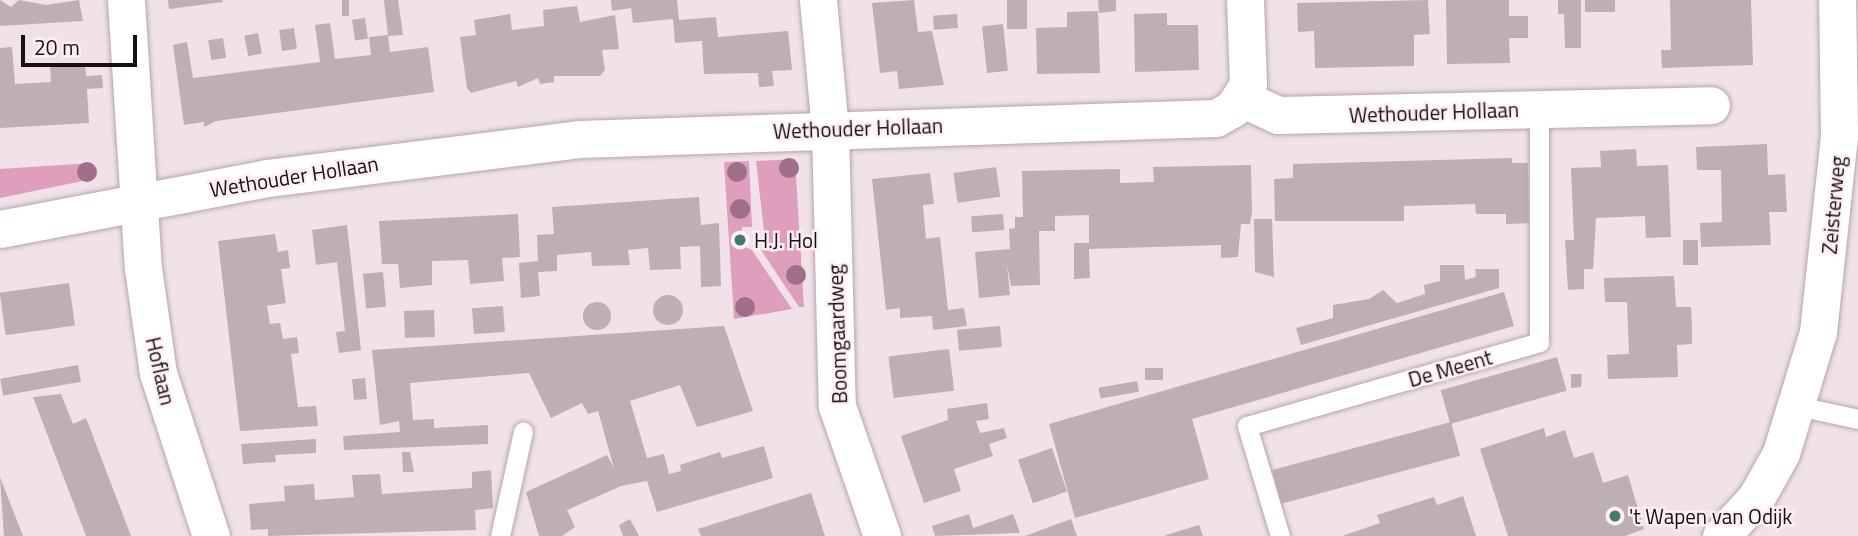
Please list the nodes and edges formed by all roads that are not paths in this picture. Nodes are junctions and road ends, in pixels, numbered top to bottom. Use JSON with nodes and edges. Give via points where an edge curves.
{"nodes":[{"id":1,"x":126,"y":0,"type":"edge"},
{"id":2,"x":818,"y":0,"type":"edge"},
{"id":3,"x":1245,"y":0,"type":"edge"},
{"id":4,"x":1838,"y":0,"type":"edge"},
{"id":5,"x":1241,"y":98,"type":"junction"},
{"id":6,"x":1711,"y":104,"type":"dead end"},
{"id":7,"x":1539,"y":109,"type":"junction"},
{"id":8,"x":830,"y":129,"type":"junction"},
{"id":9,"x":139,"y":201,"type":"junction"},
{"id":10,"x":0,"y":229,"type":"edge"},
{"id":11,"x":1798,"y":406,"type":"junction"},
{"id":12,"x":1858,"y":419,"type":"edge"},
{"id":13,"x":523,"y":431,"type":"dead end"},
{"id":14,"x":211,"y":536,"type":"edge"},
{"id":15,"x":500,"y":536,"type":"edge"},
{"id":16,"x":882,"y":536,"type":"edge"},
{"id":17,"x":1280,"y":536,"type":"edge"},
{"id":18,"x":1721,"y":536,"type":"edge"}],
"edges":[{"from":1,"to":9,"type":"street","name":"Hoflaan"},
{"from":2,"to":8,"type":"street","name":"Boomgaardweg"},
{"from":3,"to":5,"type":"street","via":[[1250,69]]},
{"from":4,"to":11,"type":"street","name":"Zeisterweg","via":[[1839,135],[1830,250],[1818,332]]},
{"from":5,"to":7,"type":"street","name":"Wethouder Hollaan","via":[[1278,115]]},
{"from":5,"to":8,"type":"street","name":"Wethouder Hollaan","via":[[1216,118]]},
{"from":6,"to":7,"type":"street","name":"Wethouder Hollaan"},
{"from":7,"to":17,"type":"lane","name":"De Meent","via":[[1539,342],[1247,426]]},
{"from":8,"to":9,"type":"street","name":"Wethouder Hollaan","via":[[579,139],[267,178]]},
{"from":8,"to":16,"type":"street","name":"Boomgaardweg","via":[[837,406]]},
{"from":9,"to":10,"type":"street","name":"Wethouder Hollaan"},
{"from":9,"to":14,"type":"street","name":"Hoflaan","via":[[158,373]]},
{"from":11,"to":12,"type":"lane"},
{"from":11,"to":18,"type":"street","name":"Zeisterweg","via":[[1756,498]]},
{"from":13,"to":15,"type":"lane"}]}
